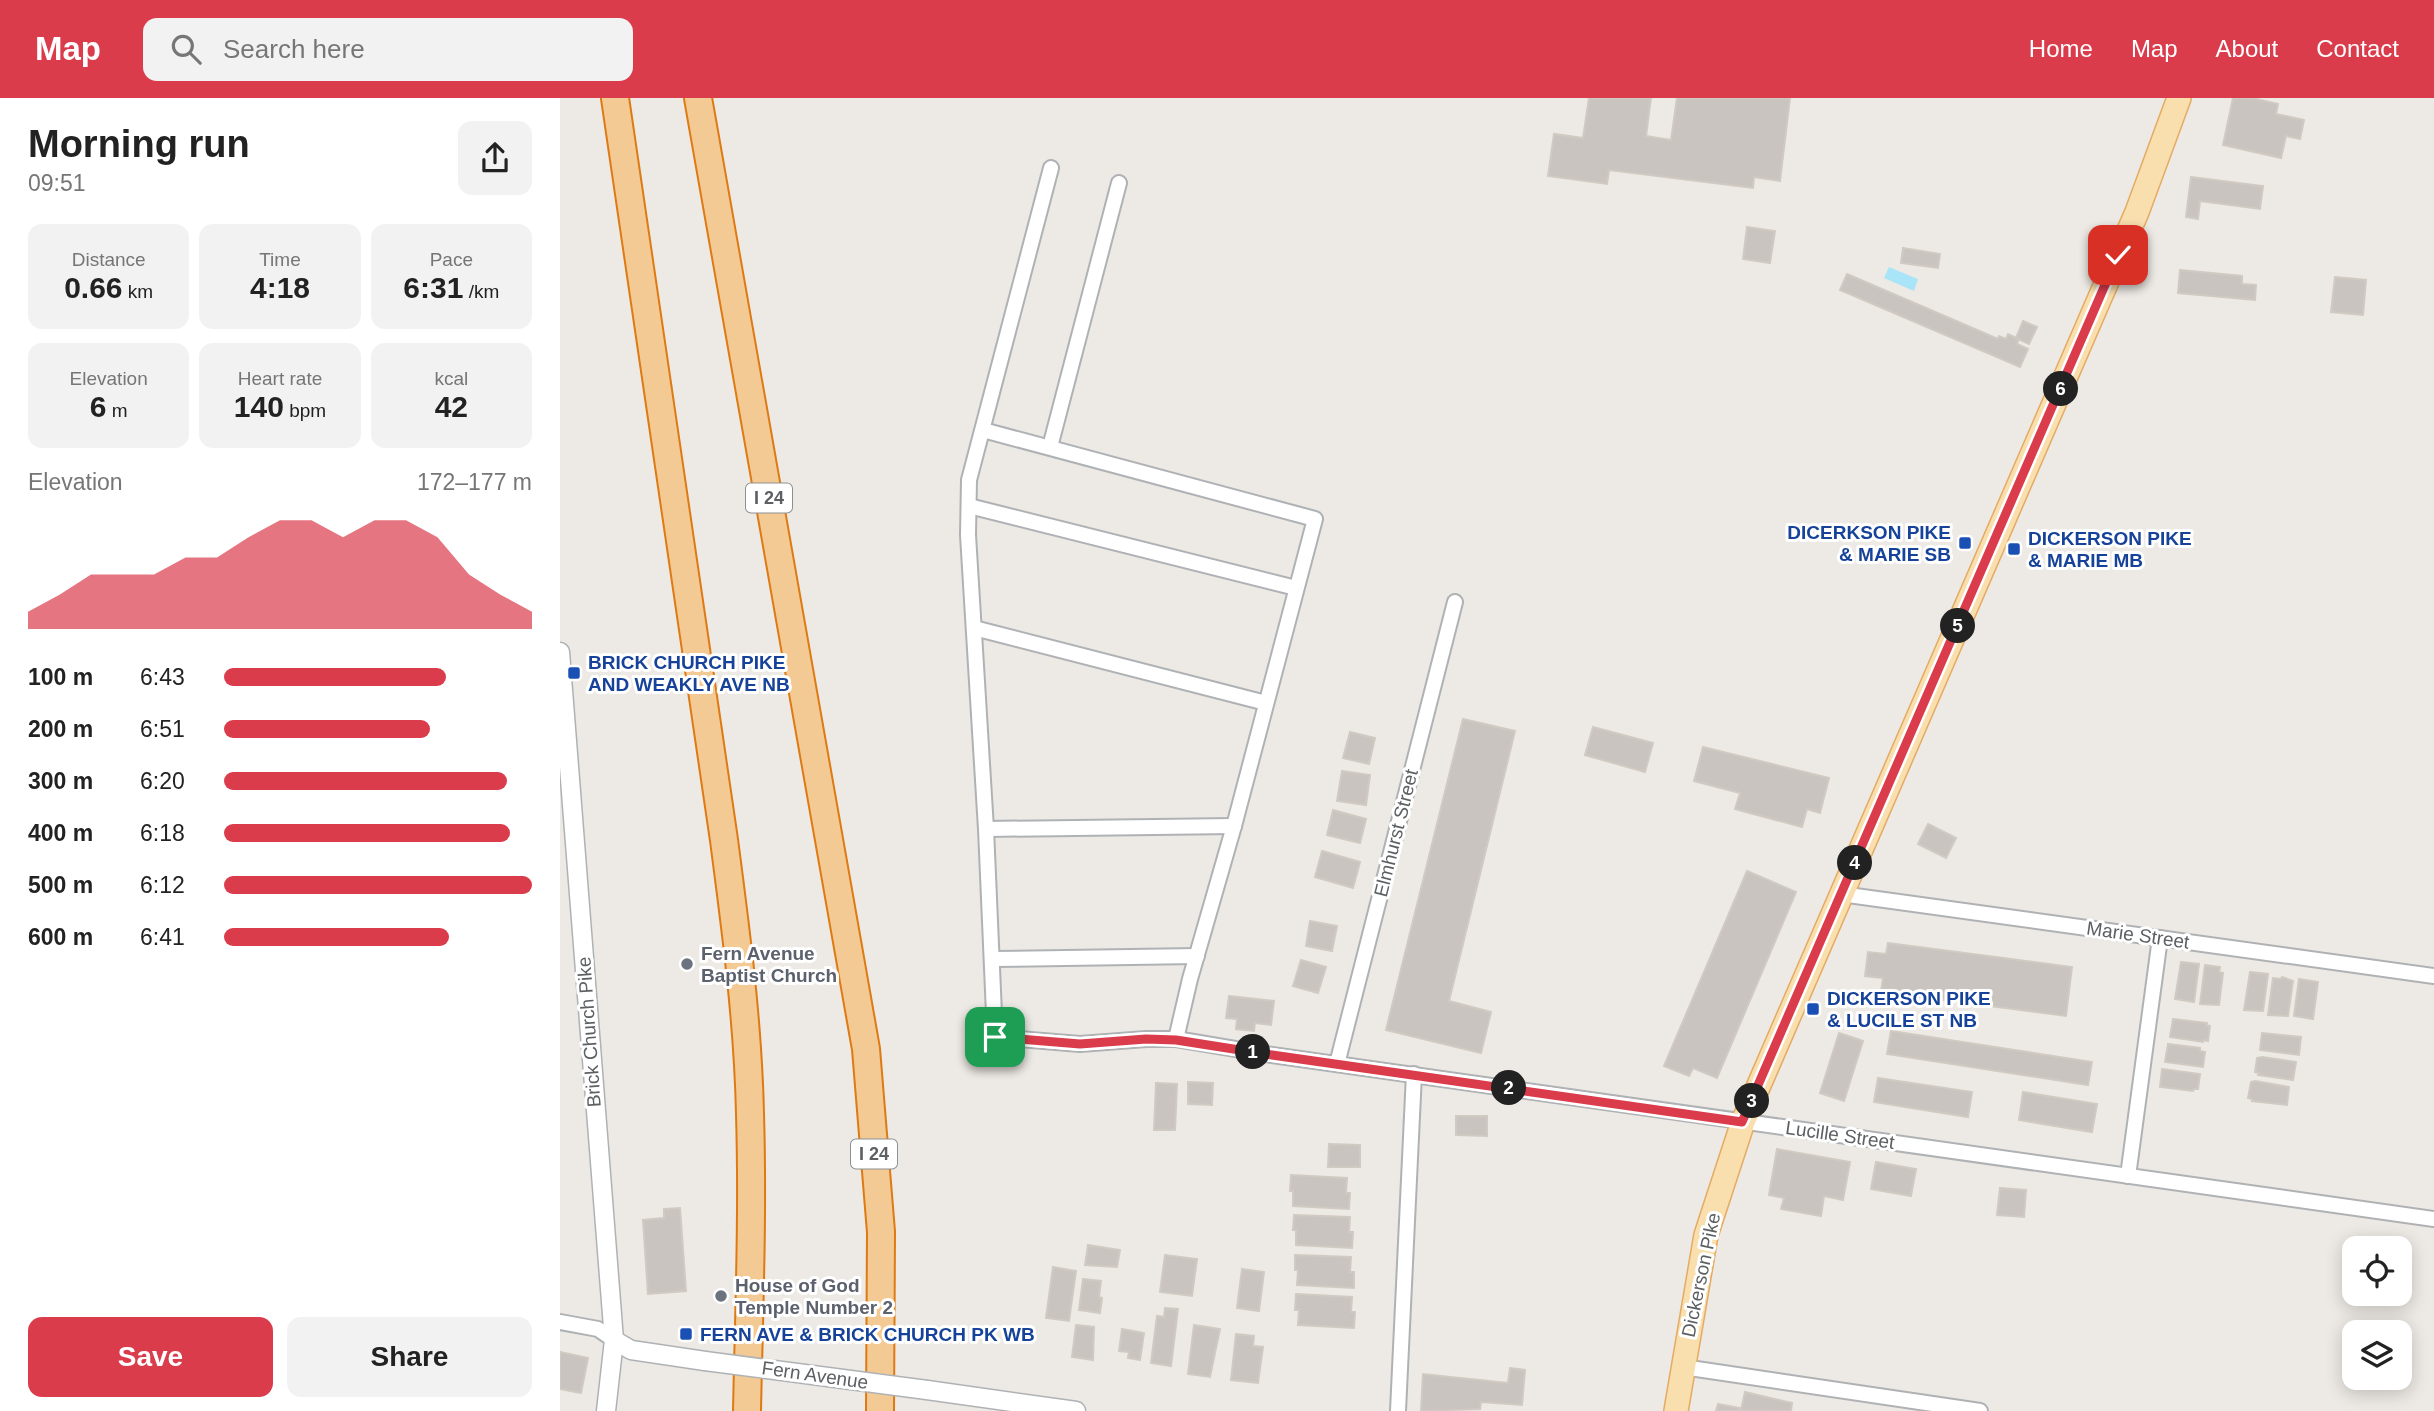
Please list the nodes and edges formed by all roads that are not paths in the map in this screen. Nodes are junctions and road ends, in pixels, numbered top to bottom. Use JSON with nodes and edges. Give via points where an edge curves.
{"nodes":[{"id":1,"x":615,"y":98,"type":"edge"},
{"id":2,"x":698,"y":98,"type":"edge"},
{"id":3,"x":2179,"y":98,"type":"edge"},
{"id":4,"x":1051,"y":168,"type":"dead end"},
{"id":5,"x":1119,"y":183,"type":"dead end"},
{"id":6,"x":982,"y":430,"type":"junction"},
{"id":7,"x":1050,"y":447,"type":"junction"},
{"id":8,"x":969,"y":506,"type":"junction"},
{"id":9,"x":1296,"y":588,"type":"junction"},
{"id":10,"x":1455,"y":602,"type":"dead end"},
{"id":11,"x":974,"y":628,"type":"junction"},
{"id":12,"x":560,"y":652,"type":"edge"},
{"id":13,"x":1266,"y":703,"type":"junction"},
{"id":14,"x":1234,"y":826,"type":"junction"},
{"id":15,"x":986,"y":829,"type":"junction"},
{"id":16,"x":1841,"y":894,"type":"junction"},
{"id":17,"x":2160,"y":938,"type":"junction"},
{"id":18,"x":1197,"y":956,"type":"junction"},
{"id":19,"x":993,"y":959,"type":"junction"},
{"id":20,"x":2434,"y":976,"type":"edge"},
{"id":21,"x":1176,"y":1040,"type":"junction"},
{"id":22,"x":1337,"y":1064,"type":"junction"},
{"id":23,"x":1414,"y":1074,"type":"junction"},
{"id":24,"x":1742,"y":1122,"type":"junction"},
{"id":25,"x":2128,"y":1176,"type":"junction"},
{"id":26,"x":2434,"y":1219,"type":"edge"},
{"id":27,"x":560,"y":1322,"type":"edge"},
{"id":28,"x":614,"y":1340,"type":"junction"},
{"id":29,"x":1683,"y":1367,"type":"junction"},
{"id":30,"x":982,"y":1405,"type":"edge"},
{"id":31,"x":606,"y":1411,"type":"edge"},
{"id":32,"x":747,"y":1411,"type":"edge"},
{"id":33,"x":880,"y":1411,"type":"edge"},
{"id":34,"x":1076,"y":1411,"type":"edge"},
{"id":35,"x":1398,"y":1411,"type":"edge"},
{"id":36,"x":1676,"y":1411,"type":"edge"},
{"id":37,"x":1980,"y":1411,"type":"edge"}],
"edges":[{"from":1,"to":32,"type":"highway","via":[[740,964],[752,1233]]},
{"from":2,"to":33,"type":"highway","number":"I 24","via":[[866,1049],[881,1232]]},
{"from":3,"to":16,"type":"main road","name":"Dickerson Pike","via":[[2137,212]]},
{"from":4,"to":6,"type":"street"},
{"from":5,"to":7,"type":"street"},
{"from":6,"to":7,"type":"street"},
{"from":6,"to":8,"type":"street"},
{"from":7,"to":9,"type":"street","via":[[1315,519]]},
{"from":8,"to":9,"type":"street"},
{"from":8,"to":11,"type":"street"},
{"from":9,"to":13,"type":"street"},
{"from":10,"to":22,"type":"street","name":"Elmhurst Street"},
{"from":11,"to":13,"type":"street"},
{"from":11,"to":15,"type":"street"},
{"from":12,"to":28,"type":"street","name":"Brick Church Pike"},
{"from":13,"to":14,"type":"street"},
{"from":14,"to":15,"type":"street"},
{"from":14,"to":18,"type":"street"},
{"from":15,"to":19,"type":"street"},
{"from":16,"to":17,"type":"street","name":"Marie Street"},
{"from":16,"to":24,"type":"main road","name":"Dickerson Pike"},
{"from":17,"to":20,"type":"street","name":"Marie Street"},
{"from":17,"to":25,"type":"street"},
{"from":18,"to":19,"type":"street"},
{"from":18,"to":21,"type":"street"},
{"from":19,"to":21,"type":"street","name":"Lucille Street","via":[[995,1037],[1080,1044]]},
{"from":21,"to":22,"type":"street","name":"Lucille Street"},
{"from":22,"to":23,"type":"street","name":"Lucille Street"},
{"from":23,"to":24,"type":"street","name":"Lucille Street"},
{"from":23,"to":35,"type":"street"},
{"from":24,"to":25,"type":"street","name":"Lucille Street"},
{"from":24,"to":29,"type":"main road","name":"Dickerson Pike","via":[[1706,1235]]},
{"from":25,"to":26,"type":"street","name":"Lucille Street"},
{"from":27,"to":28,"type":"street","name":"Fern Avenue","via":[[598,1329]]},
{"from":28,"to":30,"type":"street","name":"Fern Avenue","bridge":true,"via":[[631,1350],[927,1390]]},
{"from":28,"to":31,"type":"street","name":"Brick Church Pike"},
{"from":29,"to":36,"type":"main road","name":"Dickerson Pike"},
{"from":29,"to":37,"type":"street"},
{"from":30,"to":34,"type":"street","name":"Fern Avenue"}]}
